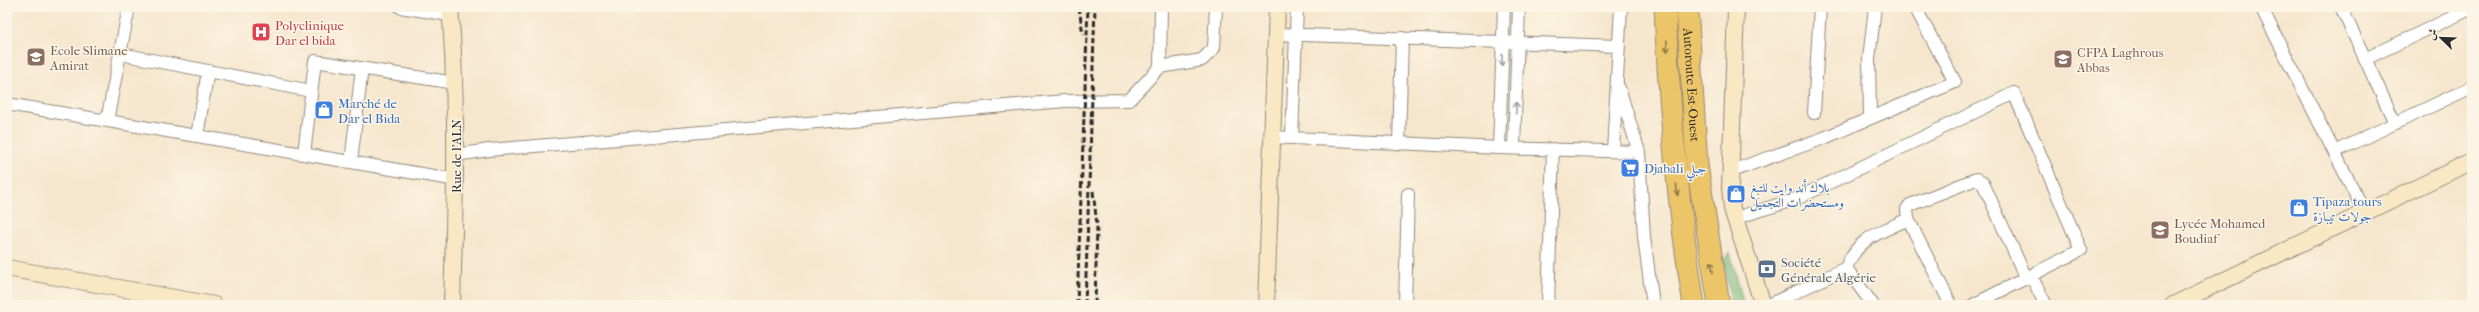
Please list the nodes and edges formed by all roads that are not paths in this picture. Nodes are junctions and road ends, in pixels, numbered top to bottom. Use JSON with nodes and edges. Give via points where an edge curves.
{"nodes":[{"id":1,"x":129,"y":7,"type":"edge"},
{"id":2,"x":400,"y":7,"type":"edge"},
{"id":3,"x":1161,"y":7,"type":"edge"},
{"id":4,"x":1216,"y":7,"type":"edge"},
{"id":5,"x":1277,"y":7,"type":"edge"},
{"id":6,"x":1298,"y":7,"type":"edge"},
{"id":7,"x":1504,"y":7,"type":"edge"},
{"id":8,"x":1519,"y":7,"type":"edge"},
{"id":9,"x":1620,"y":7,"type":"edge"},
{"id":10,"x":1665,"y":7,"type":"edge"},
{"id":11,"x":1687,"y":7,"type":"edge"},
{"id":12,"x":1736,"y":7,"type":"edge"},
{"id":13,"x":1820,"y":7,"type":"edge"},
{"id":14,"x":1875,"y":7,"type":"edge"},
{"id":15,"x":1915,"y":7,"type":"edge"},
{"id":16,"x":2261,"y":7,"type":"edge"},
{"id":17,"x":2341,"y":7,"type":"edge"},
{"id":18,"x":2472,"y":8,"type":"edge"},
{"id":19,"x":450,"y":11,"type":"edge"},
{"id":20,"x":1276,"y":34,"type":"junction"},
{"id":21,"x":1296,"y":35,"type":"junction"},
{"id":22,"x":1402,"y":38,"type":"junction"},
{"id":23,"x":1503,"y":42,"type":"junction"},
{"id":24,"x":1518,"y":43,"type":"junction"},
{"id":25,"x":1618,"y":46,"type":"junction"},
{"id":26,"x":121,"y":54,"type":"junction"},
{"id":27,"x":2365,"y":59,"type":"junction"},
{"id":28,"x":1160,"y":67,"type":"junction"},
{"id":29,"x":362,"y":68,"type":"junction"},
{"id":30,"x":208,"y":71,"type":"junction"},
{"id":31,"x":1617,"y":80,"type":"junction"},
{"id":32,"x":455,"y":83,"type":"junction"},
{"id":33,"x":2472,"y":87,"type":"edge"},
{"id":34,"x":311,"y":91,"type":"junction"},
{"id":35,"x":7,"y":104,"type":"edge"},
{"id":36,"x":1814,"y":113,"type":"dead end"},
{"id":37,"x":1870,"y":116,"type":"junction"},
{"id":38,"x":107,"y":121,"type":"junction"},
{"id":39,"x":2395,"y":123,"type":"junction"},
{"id":40,"x":197,"y":136,"type":"junction"},
{"id":41,"x":1272,"y":137,"type":"junction"},
{"id":42,"x":1292,"y":138,"type":"junction"},
{"id":43,"x":1399,"y":144,"type":"junction"},
{"id":44,"x":1514,"y":147,"type":"junction"},
{"id":45,"x":1499,"y":148,"type":"junction"},
{"id":46,"x":1553,"y":149,"type":"junction"},
{"id":47,"x":1613,"y":151,"type":"junction"},
{"id":48,"x":1639,"y":152,"type":"junction"},
{"id":49,"x":2334,"y":152,"type":"junction"},
{"id":50,"x":304,"y":154,"type":"junction"},
{"id":51,"x":456,"y":155,"type":"junction"},
{"id":52,"x":2472,"y":161,"type":"edge"},
{"id":53,"x":351,"y":162,"type":"junction"},
{"id":54,"x":1729,"y":172,"type":"junction"},
{"id":55,"x":457,"y":180,"type":"junction"},
{"id":56,"x":1408,"y":194,"type":"dead end"},
{"id":57,"x":2366,"y":213,"type":"junction"},
{"id":58,"x":1736,"y":218,"type":"junction"},
{"id":59,"x":1908,"y":219,"type":"junction"},
{"id":60,"x":7,"y":268,"type":"edge"},
{"id":61,"x":1846,"y":268,"type":"junction"},
{"id":62,"x":2029,"y":277,"type":"junction"},
{"id":63,"x":214,"y":305,"type":"edge"},
{"id":64,"x":452,"y":305,"type":"edge"},
{"id":65,"x":1266,"y":305,"type":"edge"},
{"id":66,"x":1405,"y":305,"type":"edge"},
{"id":67,"x":1548,"y":305,"type":"edge"},
{"id":68,"x":1653,"y":305,"type":"edge"},
{"id":69,"x":1694,"y":305,"type":"edge"},
{"id":70,"x":1719,"y":305,"type":"edge"},
{"id":71,"x":1763,"y":305,"type":"edge"},
{"id":72,"x":1769,"y":305,"type":"edge"},
{"id":73,"x":1873,"y":305,"type":"edge"},
{"id":74,"x":1951,"y":305,"type":"edge"},
{"id":75,"x":1973,"y":305,"type":"edge"},
{"id":76,"x":2046,"y":305,"type":"edge"},
{"id":77,"x":2173,"y":305,"type":"edge"}],
"edges":[{"from":1,"to":26,"type":"street"},
{"from":2,"to":19,"type":"street"},
{"from":3,"to":28,"type":"street"},
{"from":4,"to":28,"type":"street","via":[[1214,48],[1202,60]]},
{"from":5,"to":20,"type":"street"},
{"from":6,"to":21,"type":"street"},
{"from":7,"to":23,"type":"street"},
{"from":8,"to":24,"type":"street"},
{"from":9,"to":25,"type":"street"},
{"from":10,"to":69,"type":"highway","name":"Autoroute Est-Ouest","one_way":true,"via":[[1668,98]]},
{"from":70,"to":11,"type":"highway","name":"Autoroute Est-Ouest","one_way":true,"via":[[1697,165]]},
{"from":12,"to":54,"type":"street"},
{"from":13,"to":36,"type":"street"},
{"from":14,"to":37,"type":"street","via":[[1868,58]]},
{"from":15,"to":37,"type":"street","via":[[1955,82]]},
{"from":16,"to":49,"type":"street"},
{"from":17,"to":27,"type":"street"},
{"from":18,"to":27,"type":"street"},
{"from":19,"to":32,"type":"street","name":"Rue de l'ALN"},
{"from":20,"to":21,"type":"street"},
{"from":20,"to":41,"type":"street"},
{"from":21,"to":22,"type":"street"},
{"from":21,"to":42,"type":"street"},
{"from":22,"to":23,"type":"street"},
{"from":22,"to":43,"type":"street"},
{"from":23,"to":24,"type":"street"},
{"from":23,"to":45,"type":"street","one_way":true},
{"from":24,"to":25,"type":"street"},
{"from":44,"to":24,"type":"street","one_way":true},
{"from":25,"to":31,"type":"street"},
{"from":26,"to":30,"type":"street"},
{"from":26,"to":38,"type":"street"},
{"from":27,"to":39,"type":"street"},
{"from":28,"to":51,"type":"street","via":[[1129,100],[1065,101],[489,150]]},
{"from":29,"to":32,"type":"street"},
{"from":29,"to":34,"type":"street","via":[[315,61]]},
{"from":29,"to":53,"type":"street"},
{"from":30,"to":34,"type":"street"},
{"from":30,"to":40,"type":"street"},
{"from":31,"to":47,"type":"street"},
{"from":31,"to":48,"type":"street"},
{"from":32,"to":51,"type":"street","name":"Rue de l'ALN"},
{"from":33,"to":39,"type":"street"},
{"from":34,"to":50,"type":"street"},
{"from":35,"to":38,"type":"street"},
{"from":37,"to":54,"type":"street","via":[[1824,138]]},
{"from":38,"to":40,"type":"street"},
{"from":39,"to":49,"type":"street"},
{"from":40,"to":50,"type":"street"},
{"from":41,"to":42,"type":"street"},
{"from":41,"to":65,"type":"street"},
{"from":42,"to":43,"type":"street"},
{"from":43,"to":45,"type":"street"},
{"from":44,"to":45,"type":"street"},
{"from":44,"to":46,"type":"street"},
{"from":46,"to":47,"type":"street"},
{"from":46,"to":67,"type":"street","via":[[1547,267]]},
{"from":47,"to":48,"type":"street"},
{"from":48,"to":68,"type":"street","via":[[1644,237]]},
{"from":49,"to":57,"type":"street"},
{"from":50,"to":53,"type":"street"},
{"from":51,"to":55,"type":"street","name":"Rue de l'ALN"},
{"from":52,"to":57,"type":"street"},
{"from":53,"to":55,"type":"street"},
{"from":54,"to":58,"type":"street","via":[[1732,209]]},
{"from":55,"to":64,"type":"street","name":"Rue de l'ALN"},
{"from":56,"to":66,"type":"street"},
{"from":57,"to":77,"type":"street"},
{"from":58,"to":62,"type":"street","via":[[1796,199],[2014,93],[2081,250]]},
{"from":58,"to":71,"type":"street"},
{"from":59,"to":61,"type":"street","via":[[1862,242],[1852,253]]},
{"from":59,"to":62,"type":"street","via":[[1907,209],[1910,205],[1976,179],[1981,180]]},
{"from":59,"to":74,"type":"street"},
{"from":60,"to":63,"type":"street"},
{"from":61,"to":72,"type":"street"},
{"from":61,"to":73,"type":"street"},
{"from":62,"to":75,"type":"street"},
{"from":62,"to":76,"type":"street"}]}
